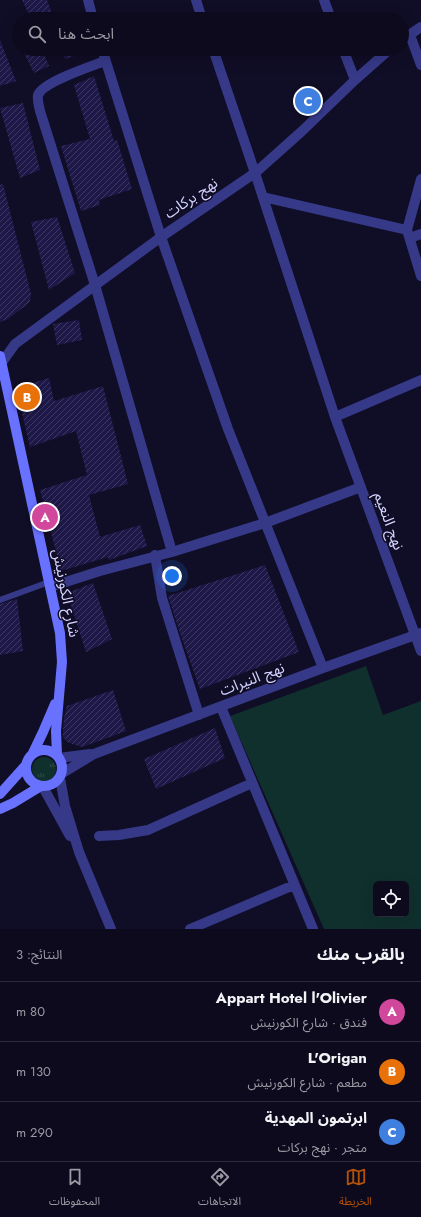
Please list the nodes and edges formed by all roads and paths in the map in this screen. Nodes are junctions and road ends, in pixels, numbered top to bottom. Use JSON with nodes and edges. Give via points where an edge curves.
{"nodes":[{"id":1,"x":88,"y":0,"type":"edge"},
{"id":2,"x":196,"y":0,"type":"edge"},
{"id":3,"x":324,"y":0,"type":"edge"},
{"id":4,"x":91,"y":12,"type":"edge"},
{"id":5,"x":200,"y":12,"type":"edge"},
{"id":6,"x":328,"y":12,"type":"edge"},
{"id":7,"x":421,"y":27,"type":"edge"},
{"id":8,"x":409,"y":35,"type":"edge"},
{"id":9,"x":409,"y":43,"type":"edge"},
{"id":10,"x":104,"y":56,"type":"edge"},
{"id":11,"x":215,"y":56,"type":"edge"},
{"id":12,"x":346,"y":56,"type":"edge"},
{"id":13,"x":382,"y":56,"type":"edge"},
{"id":14,"x":105,"y":61,"type":"junction"},
{"id":15,"x":421,"y":65,"type":"edge"},
{"id":16,"x":355,"y":80,"type":"junction"},
{"id":17,"x":256,"y":173,"type":"junction"},
{"id":18,"x":421,"y":179,"type":"edge"},
{"id":19,"x":263,"y":197,"type":"junction"},
{"id":20,"x":408,"y":234,"type":"junction"},
{"id":21,"x":421,"y":234,"type":"edge"},
{"id":22,"x":161,"y":237,"type":"junction"},
{"id":23,"x":421,"y":276,"type":"edge"},
{"id":24,"x":95,"y":285,"type":"junction"},
{"id":25,"x":0,"y":361,"type":"edge"},
{"id":26,"x":421,"y":380,"type":"edge"},
{"id":27,"x":336,"y":417,"type":"junction"},
{"id":28,"x":361,"y":487,"type":"junction"},
{"id":29,"x":265,"y":523,"type":"junction"},
{"id":30,"x":172,"y":552,"type":"junction"},
{"id":31,"x":154,"y":555,"type":"junction"},
{"id":32,"x":50,"y":584,"type":"junction"},
{"id":33,"x":0,"y":600,"type":"edge"},
{"id":34,"x":418,"y":634,"type":"edge"},
{"id":35,"x":421,"y":651,"type":"edge"},
{"id":36,"x":323,"y":668,"type":"junction"},
{"id":37,"x":58,"y":696,"type":"junction"},
{"id":38,"x":221,"y":707,"type":"junction"},
{"id":39,"x":199,"y":715,"type":"junction"},
{"id":40,"x":33,"y":753,"type":"junction"},
{"id":41,"x":94,"y":754,"type":"junction"},
{"id":42,"x":58,"y":756,"type":"junction"},
{"id":43,"x":26,"y":766,"type":"junction"},
{"id":44,"x":61,"y":776,"type":"junction"},
{"id":45,"x":252,"y":783,"type":"junction"},
{"id":46,"x":42,"y":786,"type":"junction"},
{"id":47,"x":0,"y":794,"type":"edge"},
{"id":48,"x":0,"y":809,"type":"edge"},
{"id":49,"x":99,"y":836,"type":"dead end"},
{"id":50,"x":79,"y":852,"type":"junction"},
{"id":51,"x":294,"y":885,"type":"junction"},
{"id":52,"x":111,"y":929,"type":"edge"},
{"id":53,"x":190,"y":929,"type":"edge"},
{"id":54,"x":313,"y":929,"type":"edge"}],
"edges":[{"from":1,"to":4,"type":"street"},
{"from":2,"to":5,"type":"street"},
{"from":3,"to":6,"type":"street"},
{"from":7,"to":8,"type":"street"},
{"from":9,"to":15,"type":"street"},
{"from":10,"to":14,"type":"street"},
{"from":11,"to":17,"type":"street","name":"نهج النعيم"},
{"from":12,"to":16,"type":"street"},
{"from":13,"to":16,"type":"street","name":"نهج بركات"},
{"from":14,"to":22,"type":"street"},
{"from":14,"to":24,"type":"street","via":[[57,80],[38,95],[40,111]]},
{"from":16,"to":17,"type":"street","name":"نهج بركات"},
{"from":17,"to":19,"type":"street","name":"نهج النعيم"},
{"from":17,"to":22,"type":"street","name":"نهج بركات"},
{"from":18,"to":20,"type":"street"},
{"from":19,"to":20,"type":"street"},
{"from":19,"to":27,"type":"street","name":"نهج النعيم"},
{"from":20,"to":21,"type":"street"},
{"from":20,"to":23,"type":"street"},
{"from":22,"to":24,"type":"street","name":"نهج بركات"},
{"from":22,"to":29,"type":"street","via":[[228,429]]},
{"from":24,"to":25,"type":"street","name":"نهج بركات","via":[[15,344]]},
{"from":24,"to":30,"type":"street"},
{"from":25,"to":32,"type":"main road","name":"شارع الكورنيش"},
{"from":26,"to":27,"type":"street"},
{"from":27,"to":28,"type":"street","name":"نهج النعيم"},
{"from":28,"to":29,"type":"street"},
{"from":28,"to":34,"type":"street","name":"نهج النعيم"},
{"from":29,"to":30,"type":"street"},
{"from":29,"to":36,"type":"street"},
{"from":30,"to":31,"type":"street"},
{"from":31,"to":32,"type":"street"},
{"from":31,"to":39,"type":"street","via":[[162,598]]},
{"from":32,"to":33,"type":"lane"},
{"from":32,"to":37,"type":"main road","name":"شارع الكورنيش","via":[[60,633],[62,662]]},
{"from":34,"to":35,"type":"street","name":"نهج النعيم"},
{"from":34,"to":36,"type":"street","name":"نهج النيرات"},
{"from":36,"to":38,"type":"street","name":"نهج النيرات"},
{"from":37,"to":40,"type":"main road","name":"شارع الكورنيش"},
{"from":37,"to":42,"type":"main road","name":"شارع الكورنيش"},
{"from":38,"to":39,"type":"street","name":"نهج النيرات"},
{"from":38,"to":45,"type":"street"},
{"from":39,"to":41,"type":"street","name":"نهج النيرات"},
{"from":40,"to":42,"type":"main road","via":[[48,750]]},
{"from":40,"to":43,"type":"main road"},
{"from":41,"to":42,"type":"street"},
{"from":41,"to":44,"type":"street"},
{"from":42,"to":44,"type":"main road","via":[[62,766]]},
{"from":43,"to":46,"type":"main road","via":[[29,779]]},
{"from":43,"to":47,"type":"main road"},
{"from":44,"to":46,"type":"main road","via":[[53,784]]},
{"from":44,"to":50,"type":"street","via":[[65,806]]},
{"from":45,"to":49,"type":"street","via":[[148,830]]},
{"from":45,"to":51,"type":"street"},
{"from":46,"to":48,"type":"main road"},
{"from":46,"to":50,"type":"street"},
{"from":50,"to":52,"type":"street"},
{"from":51,"to":53,"type":"street"},
{"from":51,"to":54,"type":"street"}]}
